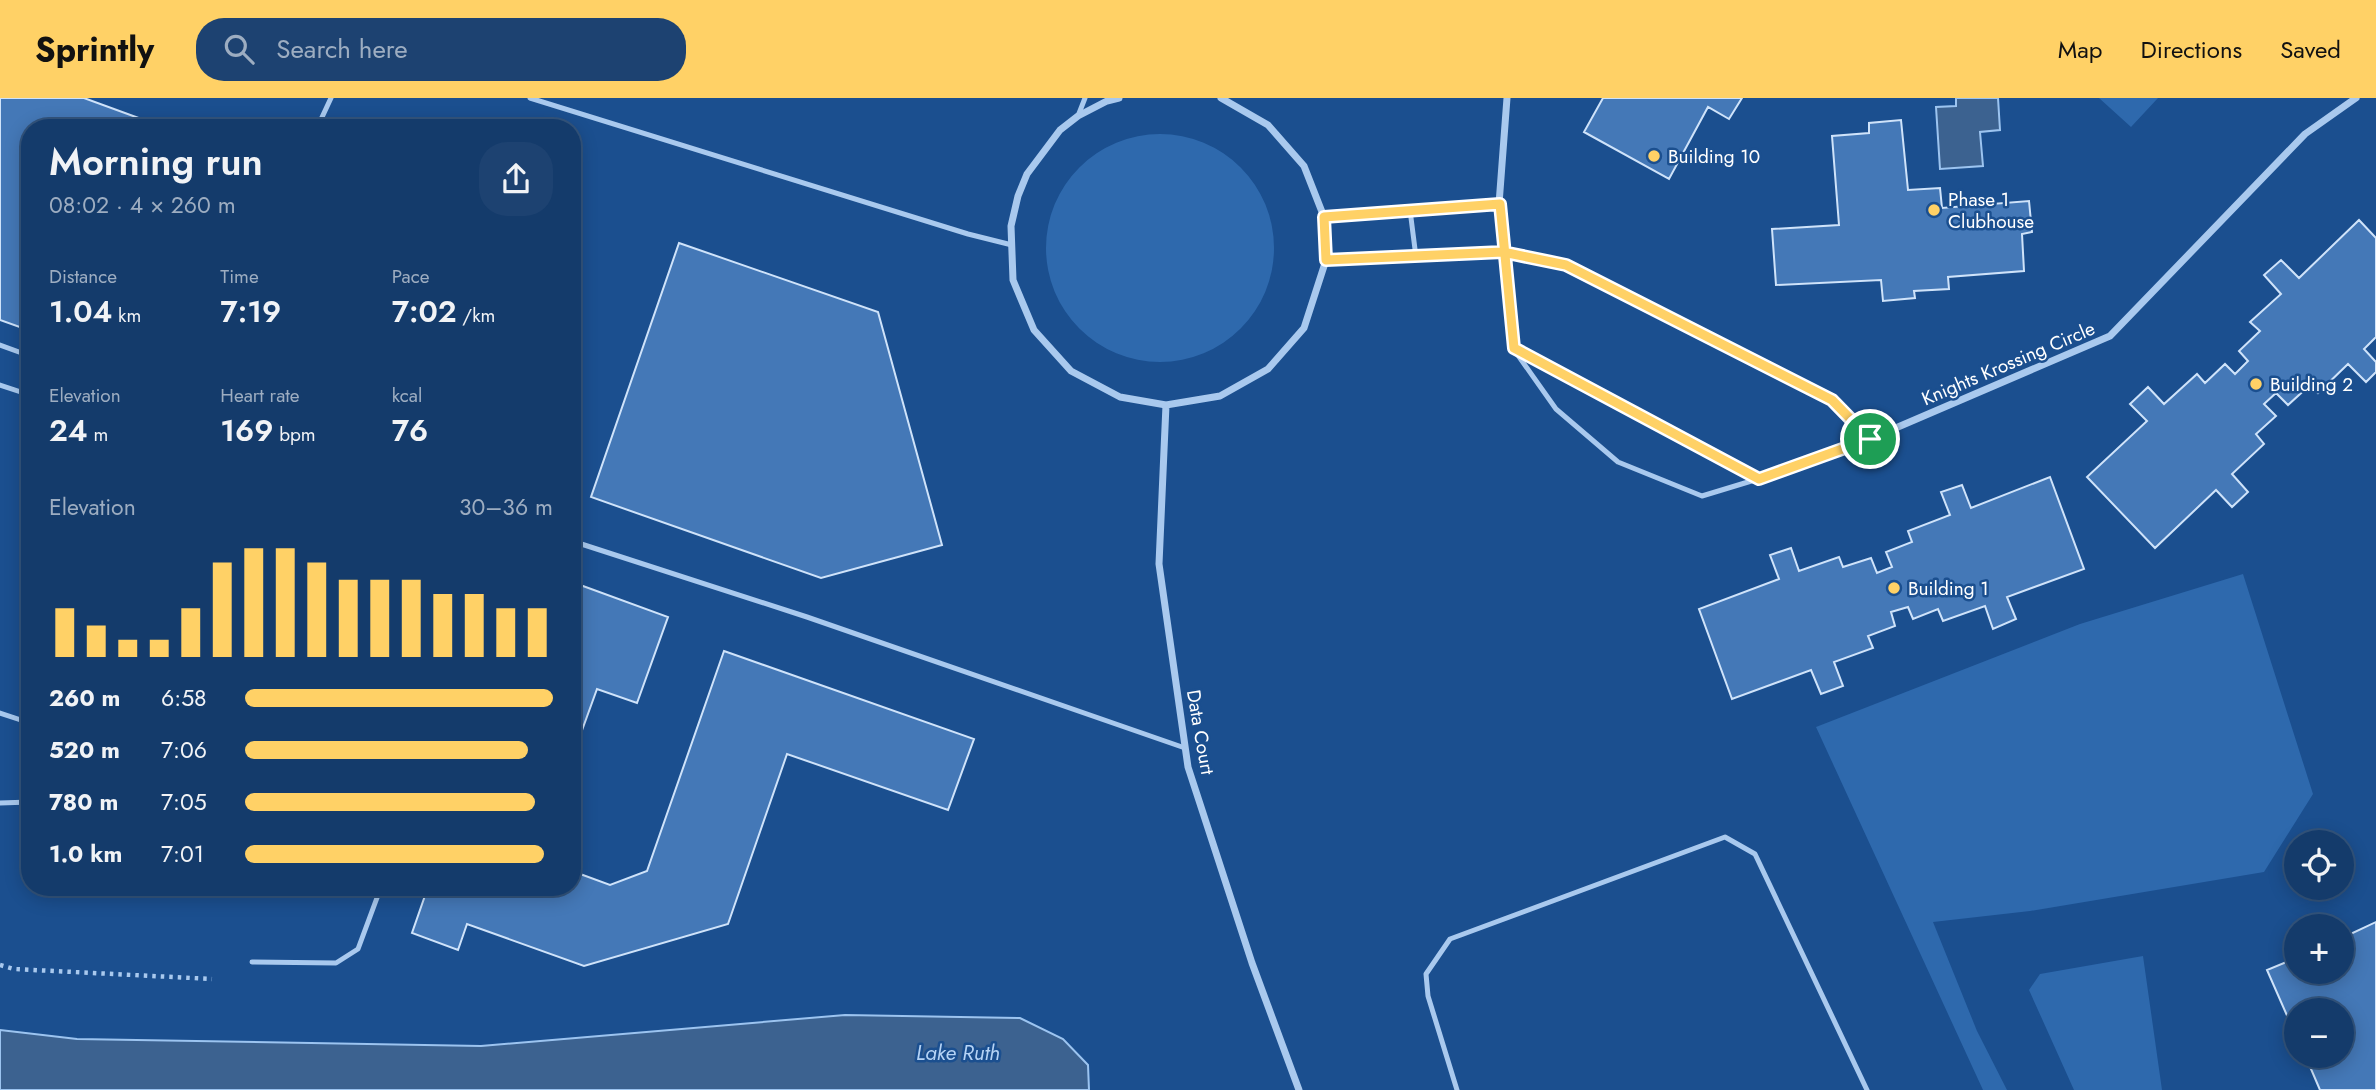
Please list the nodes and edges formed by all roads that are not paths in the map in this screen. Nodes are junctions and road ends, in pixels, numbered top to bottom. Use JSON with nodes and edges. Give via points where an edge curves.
{"nodes":[{"id":1,"x":331,"y":98,"type":"edge"},
{"id":2,"x":530,"y":98,"type":"edge"},
{"id":3,"x":1085,"y":98,"type":"edge"},
{"id":4,"x":1119,"y":98,"type":"edge"},
{"id":5,"x":1221,"y":98,"type":"edge"},
{"id":6,"x":1507,"y":98,"type":"edge"},
{"id":7,"x":2356,"y":98,"type":"edge"},
{"id":8,"x":1078,"y":116,"type":"junction"},
{"id":9,"x":321,"y":119,"type":"edge"},
{"id":10,"x":1500,"y":204,"type":"junction"},
{"id":11,"x":1410,"y":210,"type":"junction"},
{"id":12,"x":1324,"y":217,"type":"junction"},
{"id":13,"x":1012,"y":244,"type":"junction"},
{"id":14,"x":1503,"y":252,"type":"junction"},
{"id":15,"x":1416,"y":257,"type":"junction"},
{"id":16,"x":1326,"y":260,"type":"junction"},
{"id":17,"x":0,"y":345,"type":"edge"},
{"id":18,"x":1514,"y":348,"type":"junction"},
{"id":19,"x":21,"y":353,"type":"edge"},
{"id":20,"x":0,"y":385,"type":"edge"},
{"id":21,"x":21,"y":393,"type":"edge"},
{"id":22,"x":1166,"y":405,"type":"junction"},
{"id":23,"x":1870,"y":439,"type":"junction"},
{"id":24,"x":1759,"y":479,"type":"junction"},
{"id":25,"x":581,"y":544,"type":"edge"},
{"id":26,"x":0,"y":713,"type":"edge"},
{"id":27,"x":21,"y":720,"type":"edge"},
{"id":28,"x":1185,"y":748,"type":"junction"},
{"id":29,"x":21,"y":802,"type":"edge"},
{"id":30,"x":0,"y":803,"type":"edge"},
{"id":31,"x":378,"y":896,"type":"edge"},
{"id":32,"x":252,"y":962,"type":"dead end"},
{"id":33,"x":1299,"y":1090,"type":"edge"},
{"id":34,"x":1457,"y":1090,"type":"edge"},
{"id":35,"x":1867,"y":1090,"type":"edge"}],
"edges":[{"from":1,"to":9,"type":"lane"},
{"from":2,"to":13,"type":"lane"},
{"from":3,"to":8,"type":"lane"},
{"from":4,"to":8,"type":"street"},
{"from":5,"to":12,"type":"street","via":[[1268,125],[1304,166]]},
{"from":6,"to":10,"type":"street"},
{"from":7,"to":23,"type":"street","name":"Knights Krossing Circle","via":[[2305,134],[2110,336]]},
{"from":8,"to":13,"type":"street","via":[[1060,130],[1027,174],[1017,196]]},
{"from":10,"to":11,"type":"lane"},
{"from":10,"to":14,"type":"street"},
{"from":11,"to":12,"type":"lane"},
{"from":11,"to":15,"type":"lane"},
{"from":12,"to":16,"type":"street"},
{"from":13,"to":22,"type":"street","via":[[1013,279],[1034,330],[1071,371],[1120,397]]},
{"from":14,"to":15,"type":"lane"},
{"from":14,"to":18,"type":"lane"},
{"from":14,"to":23,"type":"street","via":[[1566,265],[1832,400]]},
{"from":15,"to":16,"type":"lane"},
{"from":16,"to":22,"type":"street","via":[[1304,328],[1268,369],[1220,396]]},
{"from":17,"to":19,"type":"lane"},
{"from":18,"to":24,"type":"lane"},
{"from":18,"to":24,"type":"lane","via":[[1556,409],[1618,462],[1702,496]]},
{"from":20,"to":21,"type":"lane"},
{"from":22,"to":28,"type":"street","name":"Data Court","via":[[1159,564]]},
{"from":23,"to":24,"type":"lane"},
{"from":25,"to":28,"type":"lane"},
{"from":26,"to":27,"type":"lane"},
{"from":28,"to":33,"type":"street","name":"Data Court","via":[[1252,963]]},
{"from":29,"to":30,"type":"lane"},
{"from":31,"to":32,"type":"lane","via":[[358,950],[336,963]]},
{"from":34,"to":35,"type":"lane","via":[[1428,996],[1426,974],[1450,939],[1724,837],[1755,853]]}]}
